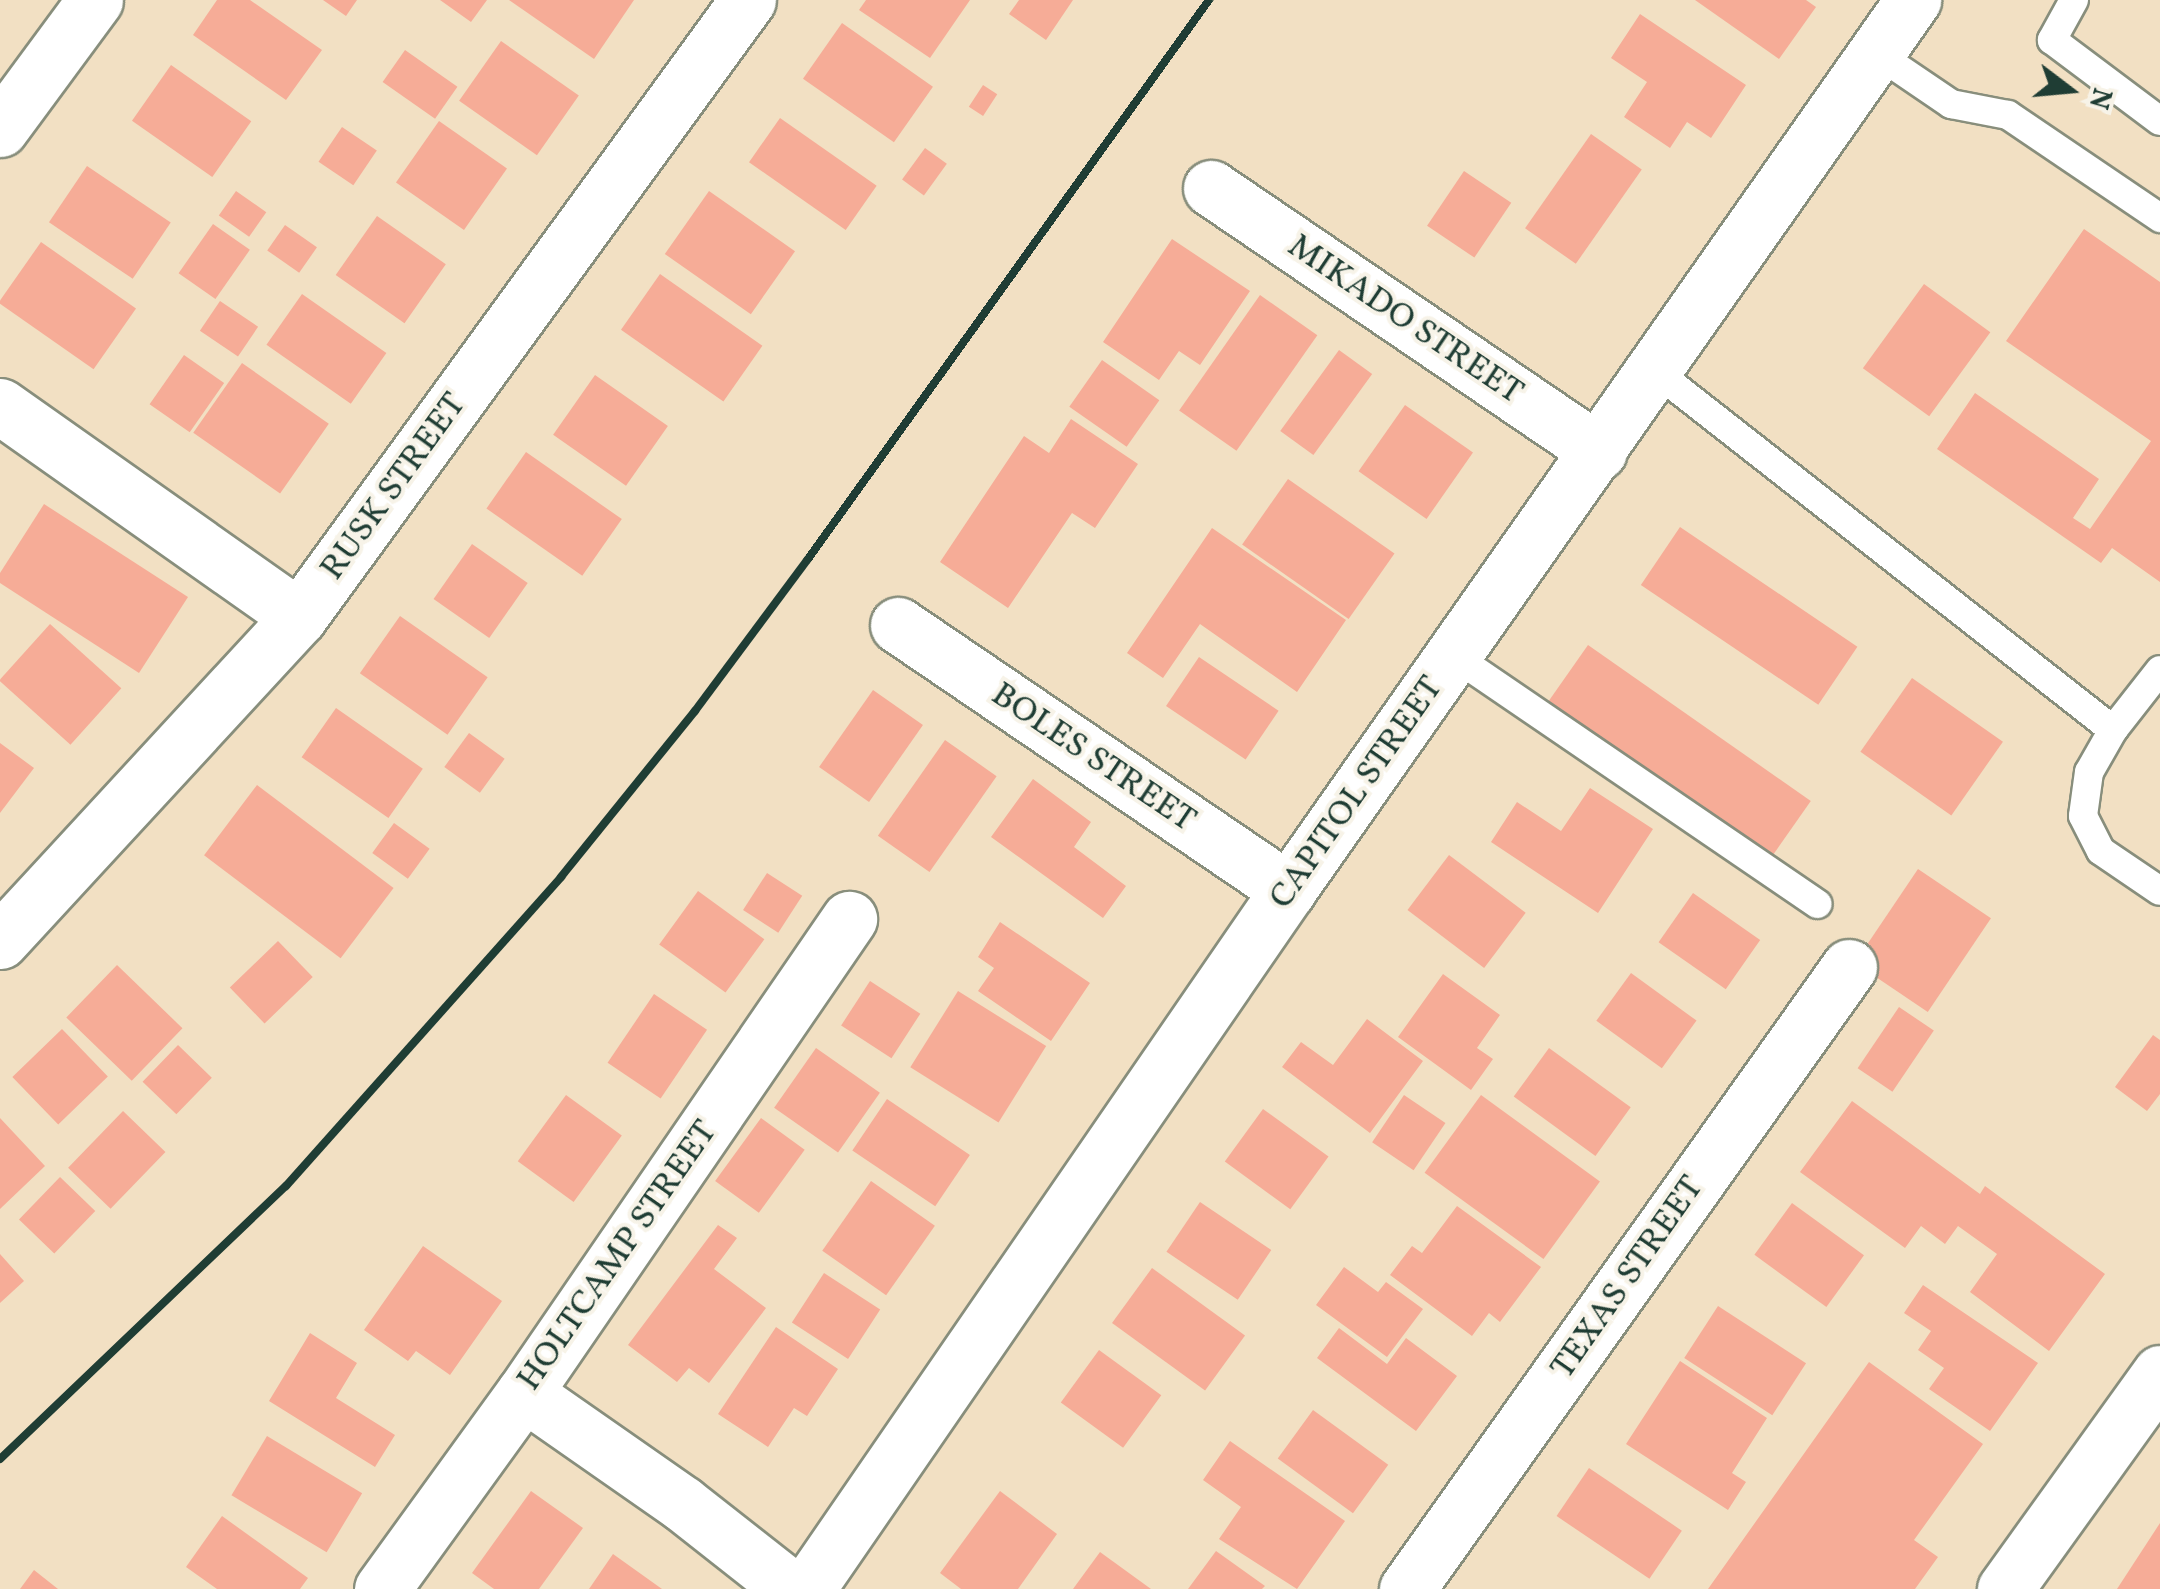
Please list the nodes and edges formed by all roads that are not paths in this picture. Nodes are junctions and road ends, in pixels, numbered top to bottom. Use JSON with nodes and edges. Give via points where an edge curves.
{"nodes":[{"id":1,"x":95,"y":0,"type":"edge"},
{"id":2,"x":748,"y":0,"type":"edge"},
{"id":3,"x":2074,"y":0,"type":"edge"},
{"id":4,"x":1894,"y":17,"type":"edge"},
{"id":5,"x":2160,"y":121,"type":"edge"},
{"id":6,"x":0,"y":129,"type":"edge"},
{"id":7,"x":1211,"y":188,"type":"dead end"},
{"id":8,"x":2160,"y":218,"type":"edge"},
{"id":9,"x":1655,"y":371,"type":"junction"},
{"id":10,"x":0,"y":406,"type":"edge"},
{"id":11,"x":1598,"y":452,"type":"junction"},
{"id":12,"x":299,"y":617,"type":"junction"},
{"id":13,"x":898,"y":626,"type":"dead end"},
{"id":14,"x":1454,"y":656,"type":"junction"},
{"id":15,"x":2160,"y":670,"type":"edge"},
{"id":16,"x":2114,"y":730,"type":"junction"},
{"id":17,"x":1288,"y":890,"type":"junction"},
{"id":18,"x":2160,"y":891,"type":"edge"},
{"id":19,"x":1818,"y":904,"type":"dead end"},
{"id":20,"x":849,"y":919,"type":"dead end"},
{"id":21,"x":0,"y":940,"type":"edge"},
{"id":22,"x":1849,"y":967,"type":"dead end"},
{"id":23,"x":2160,"y":1373,"type":"edge"},
{"id":24,"x":524,"y":1393,"type":"junction"},
{"id":25,"x":382,"y":1589,"type":"edge"},
{"id":26,"x":791,"y":1589,"type":"edge"},
{"id":27,"x":807,"y":1589,"type":"edge"},
{"id":28,"x":1407,"y":1589,"type":"edge"},
{"id":29,"x":2005,"y":1589,"type":"edge"}],
"edges":[{"from":1,"to":6,"type":"street"},
{"from":2,"to":12,"type":"street","name":"RUSK STREET"},
{"from":3,"to":5,"type":"lane","via":[[2052,40]]},
{"from":4,"to":8,"type":"lane","via":[[1952,104],[2008,115]]},
{"from":4,"to":9,"type":"street","name":"CAPITOL STREET"},
{"from":7,"to":11,"type":"street","name":"MIKADO STREET"},
{"from":9,"to":11,"type":"street","name":"CAPITOL STREET"},
{"from":9,"to":16,"type":"lane"},
{"from":10,"to":12,"type":"street"},
{"from":11,"to":14,"type":"street","name":"CAPITOL STREET"},
{"from":12,"to":21,"type":"street","name":"RUSK STREET"},
{"from":13,"to":17,"type":"street","name":"BOLES STREET"},
{"from":14,"to":17,"type":"street","name":"CAPITOL STREET"},
{"from":14,"to":19,"type":"lane"},
{"from":15,"to":16,"type":"lane"},
{"from":16,"to":18,"type":"lane","via":[[2090,772],[2083,816],[2101,851]]},
{"from":17,"to":27,"type":"street","name":"CAPITOL STREET"},
{"from":20,"to":24,"type":"street","name":"HOLTCAMP STREET"},
{"from":22,"to":28,"type":"street","name":"TEXAS STREET"},
{"from":23,"to":29,"type":"street"},
{"from":24,"to":25,"type":"street","name":"HOLTCAMP STREET"},
{"from":24,"to":26,"type":"street"}]}
